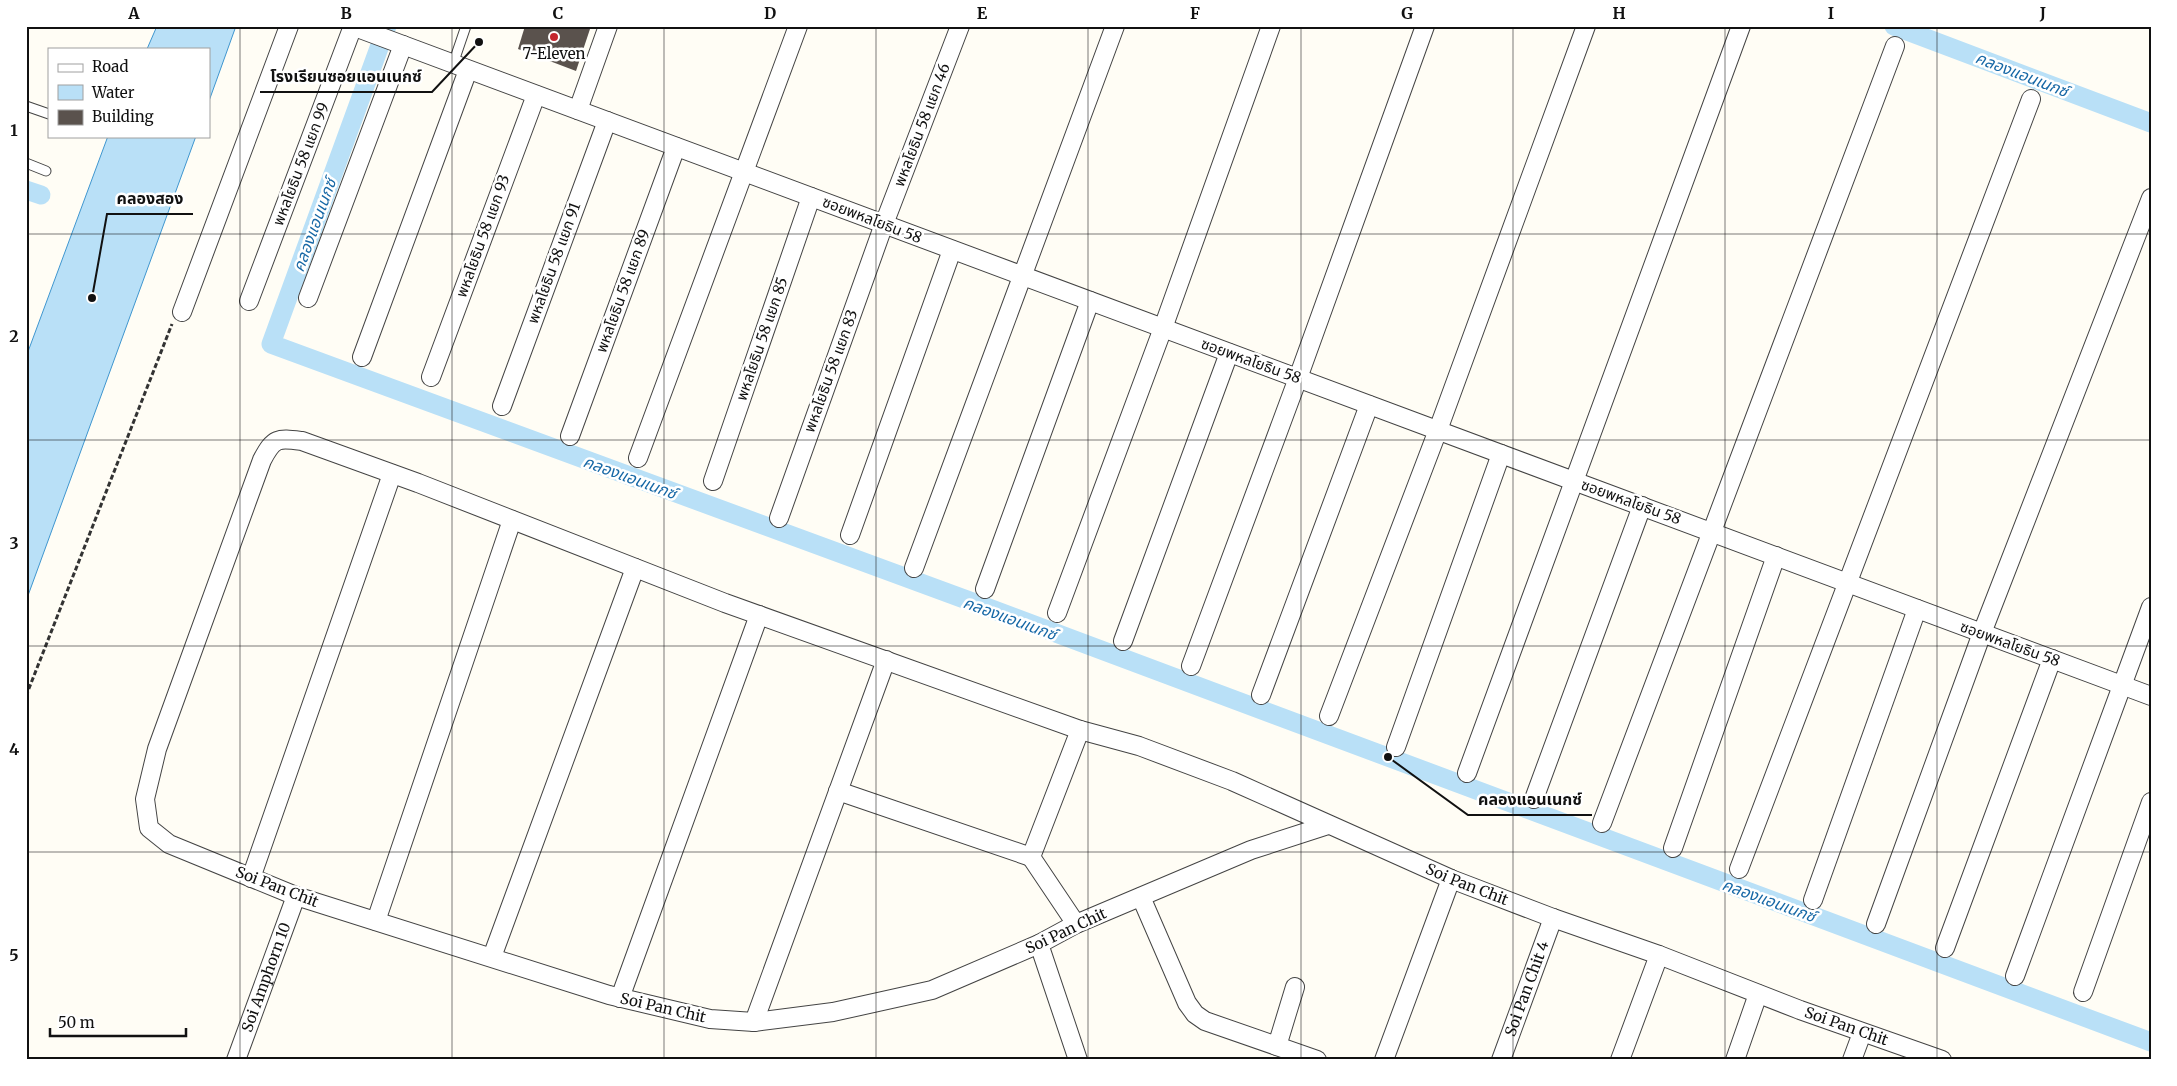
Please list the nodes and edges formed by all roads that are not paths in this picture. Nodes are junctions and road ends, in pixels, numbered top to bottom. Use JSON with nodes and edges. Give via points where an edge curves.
{"nodes":[{"id":1,"x":289,"y":26,"type":"edge"},
{"id":2,"x":353,"y":26,"type":"edge"},
{"id":3,"x":466,"y":26,"type":"edge"},
{"id":4,"x":608,"y":26,"type":"edge"},
{"id":5,"x":798,"y":26,"type":"edge"},
{"id":6,"x":960,"y":26,"type":"edge"},
{"id":7,"x":1115,"y":26,"type":"edge"},
{"id":8,"x":1271,"y":26,"type":"edge"},
{"id":9,"x":1425,"y":26,"type":"edge"},
{"id":10,"x":1586,"y":26,"type":"edge"},
{"id":11,"x":1741,"y":26,"type":"edge"},
{"id":12,"x":397,"y":43,"type":"junction"},
{"id":13,"x":1895,"y":46,"type":"dead end"},
{"id":14,"x":461,"y":67,"type":"junction"},
{"id":15,"x":536,"y":95,"type":"junction"},
{"id":16,"x":2031,"y":99,"type":"dead end"},
{"id":17,"x":26,"y":106,"type":"edge"},
{"id":18,"x":578,"y":110,"type":"junction"},
{"id":19,"x":48,"y":114,"type":"edge"},
{"id":20,"x":607,"y":121,"type":"junction"},
{"id":21,"x":676,"y":147,"type":"junction"},
{"id":22,"x":26,"y":163,"type":"edge"},
{"id":23,"x":46,"y":171,"type":"dead end"},
{"id":24,"x":743,"y":172,"type":"junction"},
{"id":25,"x":811,"y":197,"type":"junction"},
{"id":26,"x":2151,"y":198,"type":"edge"},
{"id":27,"x":884,"y":224,"type":"junction"},
{"id":28,"x":952,"y":250,"type":"junction"},
{"id":29,"x":1022,"y":276,"type":"junction"},
{"id":30,"x":308,"y":298,"type":"dead end"},
{"id":31,"x":249,"y":301,"type":"dead end"},
{"id":32,"x":1090,"y":301,"type":"junction"},
{"id":33,"x":182,"y":312,"type":"road end"},
{"id":34,"x":1163,"y":328,"type":"junction"},
{"id":35,"x":1229,"y":353,"type":"junction"},
{"id":36,"x":362,"y":357,"type":"dead end"},
{"id":37,"x":431,"y":377,"type":"dead end"},
{"id":38,"x":1298,"y":378,"type":"junction"},
{"id":39,"x":1369,"y":405,"type":"junction"},
{"id":40,"x":502,"y":406,"type":"dead end"},
{"id":41,"x":1438,"y":430,"type":"junction"},
{"id":42,"x":570,"y":436,"type":"dead end"},
{"id":43,"x":1501,"y":454,"type":"junction"},
{"id":44,"x":638,"y":458,"type":"dead end"},
{"id":45,"x":392,"y":474,"type":"junction"},
{"id":46,"x":712,"y":481,"type":"dead end"},
{"id":47,"x":1574,"y":481,"type":"junction"},
{"id":48,"x":1642,"y":506,"type":"junction"},
{"id":49,"x":779,"y":518,"type":"dead end"},
{"id":50,"x":512,"y":520,"type":"junction"},
{"id":51,"x":1710,"y":532,"type":"junction"},
{"id":52,"x":850,"y":535,"type":"dead end"},
{"id":53,"x":1776,"y":556,"type":"junction"},
{"id":54,"x":635,"y":568,"type":"junction"},
{"id":55,"x":914,"y":568,"type":"dead end"},
{"id":56,"x":1846,"y":583,"type":"junction"},
{"id":57,"x":985,"y":589,"type":"dead end"},
{"id":58,"x":2151,"y":607,"type":"edge"},
{"id":59,"x":1917,"y":609,"type":"junction"},
{"id":60,"x":1057,"y":613,"type":"dead end"},
{"id":61,"x":759,"y":615,"type":"junction"},
{"id":62,"x":1982,"y":633,"type":"junction"},
{"id":63,"x":1123,"y":641,"type":"dead end"},
{"id":64,"x":2052,"y":659,"type":"junction"},
{"id":65,"x":886,"y":660,"type":"junction"},
{"id":66,"x":1191,"y":666,"type":"dead end"},
{"id":67,"x":2121,"y":685,"type":"junction"},
{"id":68,"x":1261,"y":694,"type":"dead end"},
{"id":69,"x":2151,"y":696,"type":"edge"},
{"id":70,"x":1329,"y":716,"type":"dead end"},
{"id":71,"x":1080,"y":730,"type":"junction"},
{"id":72,"x":1396,"y":748,"type":"dead end"},
{"id":73,"x":1467,"y":773,"type":"dead end"},
{"id":74,"x":838,"y":791,"type":"junction"},
{"id":75,"x":1534,"y":799,"type":"dead end"},
{"id":76,"x":2151,"y":802,"type":"edge"},
{"id":77,"x":1602,"y":823,"type":"dead end"},
{"id":78,"x":1328,"y":825,"type":"junction"},
{"id":79,"x":1673,"y":848,"type":"dead end"},
{"id":80,"x":1031,"y":857,"type":"junction"},
{"id":81,"x":1739,"y":869,"type":"dead end"},
{"id":82,"x":251,"y":878,"type":"junction"},
{"id":83,"x":1452,"y":879,"type":"junction"},
{"id":84,"x":296,"y":896,"type":"junction"},
{"id":85,"x":1141,"y":897,"type":"junction"},
{"id":86,"x":1813,"y":900,"type":"dead end"},
{"id":87,"x":1554,"y":918,"type":"junction"},
{"id":88,"x":376,"y":921,"type":"junction"},
{"id":89,"x":1076,"y":924,"type":"junction"},
{"id":90,"x":1876,"y":924,"type":"dead end"},
{"id":91,"x":1039,"y":944,"type":"junction"},
{"id":92,"x":1945,"y":948,"type":"dead end"},
{"id":93,"x":1659,"y":955,"type":"junction"},
{"id":94,"x":492,"y":957,"type":"junction"},
{"id":95,"x":2014,"y":976,"type":"dead end"},
{"id":96,"x":1295,"y":987,"type":"dead end"},
{"id":97,"x":2083,"y":992,"type":"dead end"},
{"id":98,"x":1758,"y":994,"type":"junction"},
{"id":99,"x":620,"y":998,"type":"junction"},
{"id":100,"x":754,"y":1022,"type":"junction"},
{"id":101,"x":1862,"y":1033,"type":"junction"},
{"id":102,"x":1277,"y":1046,"type":"junction"},
{"id":103,"x":236,"y":1060,"type":"edge"},
{"id":104,"x":1078,"y":1060,"type":"edge"},
{"id":105,"x":1317,"y":1060,"type":"edge"},
{"id":106,"x":1384,"y":1060,"type":"edge"},
{"id":107,"x":1501,"y":1060,"type":"edge"},
{"id":108,"x":1620,"y":1060,"type":"edge"},
{"id":109,"x":1735,"y":1060,"type":"edge"},
{"id":110,"x":1852,"y":1060,"type":"edge"},
{"id":111,"x":1942,"y":1060,"type":"edge"}],
"edges":[{"from":1,"to":33,"type":"street"},
{"from":2,"to":12,"type":"street","name":"ซอยพหลโยธิน 58"},
{"from":2,"to":31,"type":"street","name":"พหลโยธิน 58 แยก 99"},
{"from":3,"to":14,"type":"lane"},
{"from":4,"to":18,"type":"street"},
{"from":5,"to":24,"type":"street"},
{"from":6,"to":27,"type":"street","name":"พหลโยธิน 58 แยก 46"},
{"from":7,"to":29,"type":"street"},
{"from":8,"to":34,"type":"street"},
{"from":9,"to":38,"type":"street"},
{"from":10,"to":41,"type":"street"},
{"from":11,"to":47,"type":"street"},
{"from":12,"to":14,"type":"street","name":"ซอยพหลโยธิน 58"},
{"from":12,"to":30,"type":"street"},
{"from":13,"to":51,"type":"street"},
{"from":14,"to":15,"type":"street","name":"ซอยพหลโยธิน 58"},
{"from":14,"to":36,"type":"street"},
{"from":15,"to":18,"type":"street","name":"ซอยพหลโยธิน 58"},
{"from":15,"to":37,"type":"street","name":"พหลโยธิน 58 แยก 93"},
{"from":16,"to":56,"type":"street"},
{"from":17,"to":19,"type":"lane"},
{"from":18,"to":20,"type":"street","name":"ซอยพหลโยธิน 58"},
{"from":20,"to":21,"type":"street","name":"ซอยพหลโยธิน 58"},
{"from":20,"to":40,"type":"street","name":"พหลโยธิน 58 แยก 91"},
{"from":21,"to":24,"type":"street","name":"ซอยพหลโยธิน 58"},
{"from":21,"to":42,"type":"street","name":"พหลโยธิน 58 แยก 89"},
{"from":22,"to":23,"type":"lane"},
{"from":24,"to":25,"type":"street","name":"ซอยพหลโยธิน 58"},
{"from":24,"to":44,"type":"street"},
{"from":25,"to":27,"type":"street","name":"ซอยพหลโยธิน 58"},
{"from":25,"to":46,"type":"street","name":"พหลโยธิน 58 แยก 85"},
{"from":26,"to":62,"type":"street"},
{"from":27,"to":28,"type":"street","name":"ซอยพหลโยธิน 58"},
{"from":27,"to":49,"type":"street","name":"พหลโยธิน 58 แยก 83"},
{"from":28,"to":29,"type":"street","name":"ซอยพหลโยธิน 58"},
{"from":28,"to":52,"type":"street"},
{"from":29,"to":32,"type":"street","name":"ซอยพหลโยธิน 58"},
{"from":29,"to":55,"type":"street"},
{"from":32,"to":34,"type":"street","name":"ซอยพหลโยธิน 58"},
{"from":32,"to":57,"type":"street"},
{"from":34,"to":35,"type":"street","name":"ซอยพหลโยธิน 58"},
{"from":34,"to":60,"type":"street"},
{"from":35,"to":38,"type":"street","name":"ซอยพหลโยธิน 58"},
{"from":35,"to":63,"type":"street"},
{"from":38,"to":39,"type":"street","name":"ซอยพหลโยธิน 58"},
{"from":38,"to":66,"type":"street"},
{"from":39,"to":41,"type":"street","name":"ซอยพหลโยธิน 58"},
{"from":39,"to":68,"type":"street"},
{"from":41,"to":43,"type":"street","name":"ซอยพหลโยธิน 58"},
{"from":41,"to":70,"type":"street"},
{"from":43,"to":47,"type":"street","name":"ซอยพหลโยธิน 58"},
{"from":43,"to":72,"type":"street"},
{"from":45,"to":50,"type":"street","name":"Soi Pan Chit"},
{"from":45,"to":82,"type":"street"},
{"from":45,"to":82,"type":"street","name":"Soi Pan Chit","via":[[302,442],[283,439],[270,444],[157,749],[145,798],[148,828],[169,844]]},
{"from":47,"to":48,"type":"street","name":"ซอยพหลโยธิน 58"},
{"from":47,"to":73,"type":"street"},
{"from":48,"to":51,"type":"street","name":"ซอยพหลโยธิน 58"},
{"from":48,"to":75,"type":"street"},
{"from":50,"to":54,"type":"street","name":"Soi Pan Chit"},
{"from":50,"to":88,"type":"street"},
{"from":51,"to":53,"type":"street","name":"ซอยพหลโยธิน 58"},
{"from":51,"to":77,"type":"street"},
{"from":53,"to":56,"type":"street","name":"ซอยพหลโยธิน 58"},
{"from":53,"to":79,"type":"street"},
{"from":54,"to":61,"type":"street","name":"Soi Pan Chit"},
{"from":54,"to":94,"type":"street"},
{"from":56,"to":59,"type":"street","name":"ซอยพหลโยธิน 58"},
{"from":56,"to":81,"type":"street"},
{"from":58,"to":67,"type":"street"},
{"from":59,"to":62,"type":"street","name":"ซอยพหลโยธิน 58"},
{"from":59,"to":86,"type":"street"},
{"from":61,"to":65,"type":"street","name":"Soi Pan Chit"},
{"from":61,"to":99,"type":"street"},
{"from":62,"to":64,"type":"street","name":"ซอยพหลโยธิน 58"},
{"from":62,"to":90,"type":"street"},
{"from":64,"to":67,"type":"street","name":"ซอยพหลโยธิน 58"},
{"from":64,"to":92,"type":"street"},
{"from":65,"to":71,"type":"street","name":"Soi Pan Chit"},
{"from":65,"to":74,"type":"street"},
{"from":67,"to":69,"type":"street","name":"ซอยพหลโยธิน 58"},
{"from":67,"to":95,"type":"street"},
{"from":71,"to":78,"type":"street","name":"Soi Pan Chit","via":[[1139,746],[1232,781]]},
{"from":71,"to":80,"type":"street"},
{"from":74,"to":80,"type":"street"},
{"from":74,"to":100,"type":"street"},
{"from":76,"to":97,"type":"street"},
{"from":78,"to":83,"type":"street","name":"Soi Pan Chit"},
{"from":78,"to":85,"type":"street","name":"Soi Pan Chit","via":[[1250,850]]},
{"from":80,"to":89,"type":"street"},
{"from":82,"to":84,"type":"street","name":"Soi Pan Chit"},
{"from":83,"to":87,"type":"street","name":"Soi Pan Chit"},
{"from":83,"to":106,"type":"street"},
{"from":84,"to":88,"type":"street","name":"Soi Pan Chit"},
{"from":84,"to":103,"type":"street","name":"Soi Amphorn 10"},
{"from":85,"to":89,"type":"street","name":"Soi Pan Chit"},
{"from":85,"to":102,"type":"street","via":[[1186,1003],[1195,1014],[1205,1021]]},
{"from":87,"to":93,"type":"street","name":"Soi Pan Chit"},
{"from":87,"to":107,"type":"street","name":"Soi Pan Chit 4"},
{"from":88,"to":94,"type":"street","name":"Soi Pan Chit"},
{"from":89,"to":91,"type":"street","name":"Soi Pan Chit"},
{"from":91,"to":100,"type":"street","name":"Soi Pan Chit","via":[[932,990],[833,1012]]},
{"from":91,"to":104,"type":"street"},
{"from":93,"to":98,"type":"street","name":"Soi Pan Chit"},
{"from":93,"to":108,"type":"street"},
{"from":94,"to":99,"type":"street","name":"Soi Pan Chit"},
{"from":96,"to":102,"type":"street"},
{"from":98,"to":101,"type":"street","name":"Soi Pan Chit"},
{"from":98,"to":109,"type":"street"},
{"from":99,"to":100,"type":"street","name":"Soi Pan Chit","via":[[710,1019]]},
{"from":101,"to":110,"type":"street"},
{"from":101,"to":111,"type":"street","name":"Soi Pan Chit"},
{"from":102,"to":105,"type":"street"}]}
